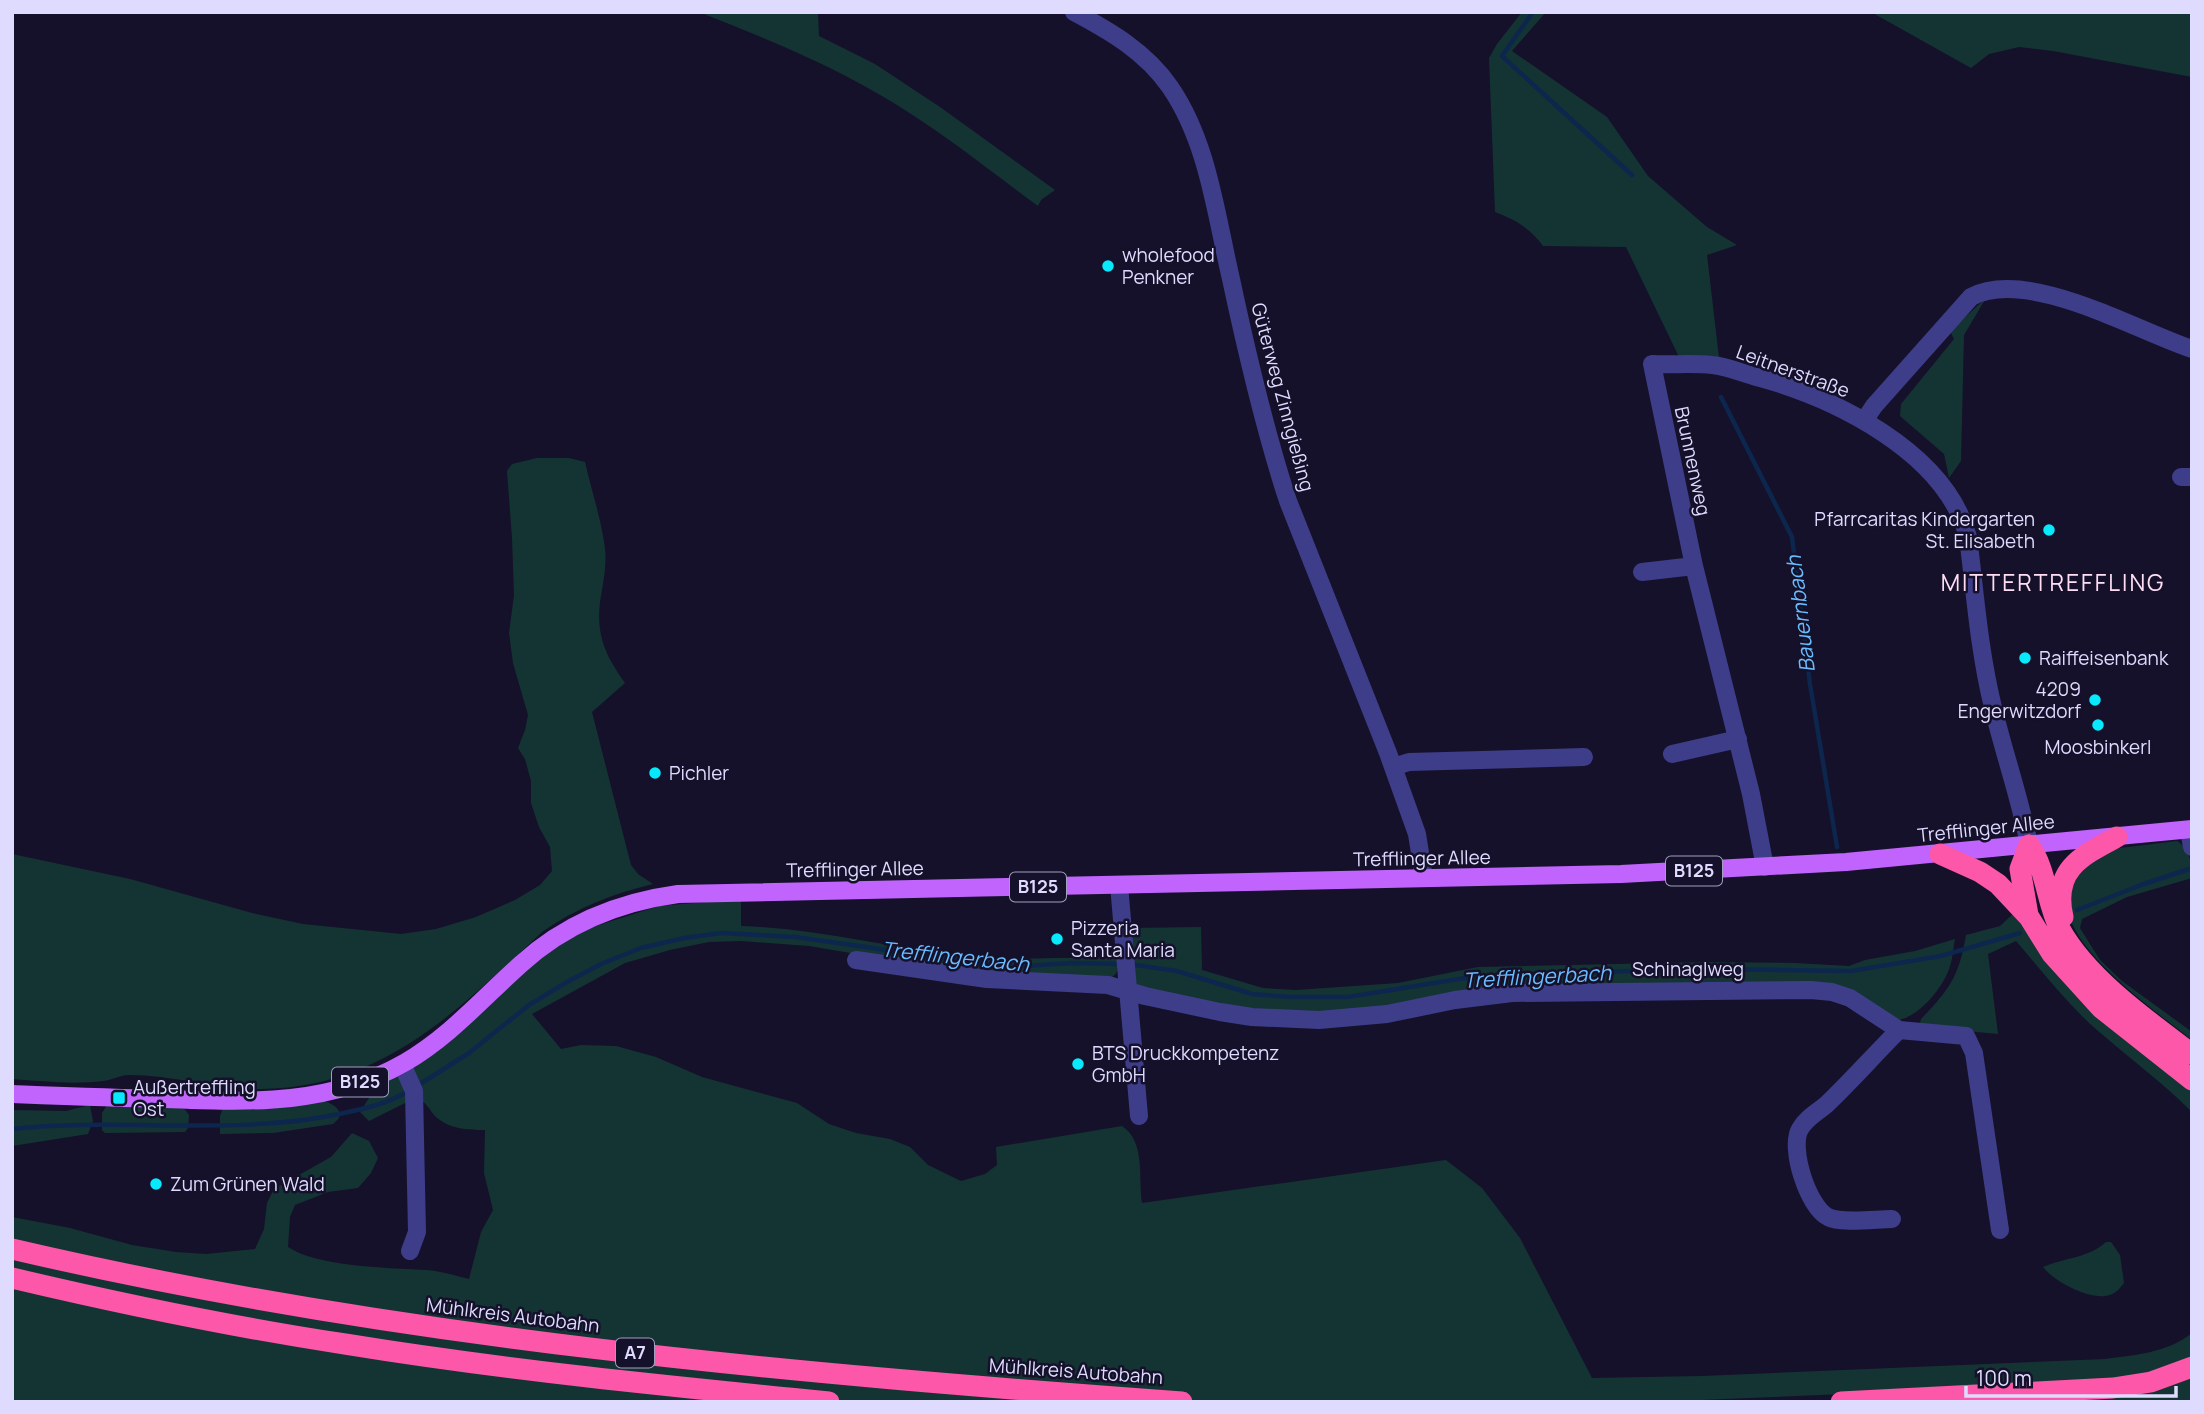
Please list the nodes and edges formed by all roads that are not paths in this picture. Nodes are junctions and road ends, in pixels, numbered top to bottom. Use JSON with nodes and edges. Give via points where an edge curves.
{"nodes":[{"id":1,"x":1074,"y":12,"type":"edge"},
{"id":2,"x":2192,"y":349,"type":"edge"},
{"id":3,"x":1653,"y":364,"type":"joint"},
{"id":4,"x":1864,"y":421,"type":"junction"},
{"id":5,"x":1694,"y":566,"type":"junction"},
{"id":6,"x":1642,"y":572,"type":"dead end"},
{"id":7,"x":1738,"y":739,"type":"junction"},
{"id":8,"x":1672,"y":754,"type":"dead end"},
{"id":9,"x":1584,"y":757,"type":"dead end"},
{"id":10,"x":1393,"y":767,"type":"junction"},
{"id":11,"x":2191,"y":835,"type":"edge"},
{"id":12,"x":2117,"y":837,"type":"junction"},
{"id":13,"x":2029,"y":845,"type":"junction"},
{"id":14,"x":1940,"y":854,"type":"junction"},
{"id":15,"x":1765,"y":867,"type":"junction"},
{"id":16,"x":1424,"y":874,"type":"junction"},
{"id":17,"x":1119,"y":886,"type":"junction"},
{"id":18,"x":2029,"y":917,"type":"junction"},
{"id":19,"x":2075,"y":948,"type":"junction"},
{"id":20,"x":856,"y":960,"type":"dead end"},
{"id":21,"x":1127,"y":983,"type":"junction"},
{"id":22,"x":1899,"y":1030,"type":"junction"},
{"id":23,"x":2192,"y":1054,"type":"edge"},
{"id":24,"x":408,"y":1077,"type":"junction"},
{"id":25,"x":2192,"y":1080,"type":"edge"},
{"id":26,"x":12,"y":1094,"type":"edge"},
{"id":27,"x":1139,"y":1116,"type":"dead end"},
{"id":28,"x":1892,"y":1219,"type":"dead end"},
{"id":29,"x":2000,"y":1230,"type":"dead end"},
{"id":30,"x":12,"y":1249,"type":"edge"},
{"id":31,"x":410,"y":1251,"type":"dead end"},
{"id":32,"x":12,"y":1278,"type":"edge"},
{"id":33,"x":2192,"y":1367,"type":"edge"},
{"id":34,"x":829,"y":1402,"type":"edge"},
{"id":35,"x":1181,"y":1402,"type":"edge"},
{"id":36,"x":1842,"y":1402,"type":"edge"}],
"edges":[{"from":1,"to":10,"type":"street","name":"Güterweg Zinngießing","via":[[1150,62],[1189,121],[1210,189],[1275,461]]},
{"from":2,"to":4,"type":"street","via":[[2057,297],[2006,288],[1984,290],[1971,297],[1942,328]]},
{"from":3,"to":4,"type":"street","name":"Leitnerstraße","via":[[1713,365],[1802,392]]},
{"from":3,"to":5,"type":"street","name":"Brunnenweg"},
{"from":4,"to":13,"type":"street","name":"Leitnerstraße","via":[[1924,467],[1952,497],[1964,519],[1987,681]]},
{"from":5,"to":6,"type":"street"},
{"from":5,"to":7,"type":"street","name":"Brunnenweg"},
{"from":7,"to":8,"type":"street"},
{"from":7,"to":15,"type":"street","name":"Brunnenweg"},
{"from":9,"to":10,"type":"street","via":[[1409,762]]},
{"from":10,"to":16,"type":"street","name":"Güterweg Zinngießing","via":[[1417,834]]},
{"from":11,"to":12,"type":"main road","name":"Trefflinger Allee","number":"B125"},
{"from":12,"to":13,"type":"main road","name":"Trefflinger Allee","number":"B125"},
{"from":12,"to":19,"type":"highway","via":[[2084,854],[2065,876],[2060,897]]},
{"from":13,"to":14,"type":"main road","name":"Trefflinger Allee","number":"B125"},
{"from":13,"to":18,"type":"highway","via":[[2020,869]]},
{"from":13,"to":19,"type":"highway","via":[[2039,859],[2057,923]]},
{"from":14,"to":15,"type":"main road","name":"Trefflinger Allee","number":"B125"},
{"from":14,"to":18,"type":"highway","via":[[1998,884]]},
{"from":15,"to":16,"type":"main road","name":"Trefflinger Allee","number":"B125","via":[[1621,874]]},
{"from":16,"to":17,"type":"main road","name":"Trefflinger Allee","number":"B125"},
{"from":17,"to":21,"type":"street"},
{"from":17,"to":24,"type":"main road","name":"Trefflinger Allee","number":"B125","via":[[711,892],[652,898],[611,909],[564,931],[522,963],[435,1044]]},
{"from":18,"to":25,"type":"highway","via":[[2053,954],[2101,1008]]},
{"from":19,"to":23,"type":"highway","via":[[2134,1010]]},
{"from":20,"to":21,"type":"street","name":"Schinaglweg","via":[[951,976]]},
{"from":21,"to":22,"type":"street","name":"Schinaglweg","via":[[1170,1002],[1241,1015],[1319,1020],[1512,993],[1811,989],[1850,998]]},
{"from":21,"to":27,"type":"street"},
{"from":22,"to":28,"type":"street","via":[[1810,1116],[1797,1138],[1809,1193],[1827,1217]]},
{"from":22,"to":29,"type":"street","via":[[1955,1034],[1966,1036],[1971,1043]]},
{"from":24,"to":26,"type":"main road","number":"B125","via":[[292,1099]]},
{"from":24,"to":31,"type":"street","via":[[417,1231]]},
{"from":30,"to":35,"type":"highway","name":"Mühlkreis Autobahn","number":"A7","via":[[259,1300],[490,1336],[833,1374]]},
{"from":32,"to":34,"type":"highway","number":"A7","via":[[346,1345]]},
{"from":33,"to":36,"type":"highway","via":[[2151,1382],[2113,1388]]}]}
